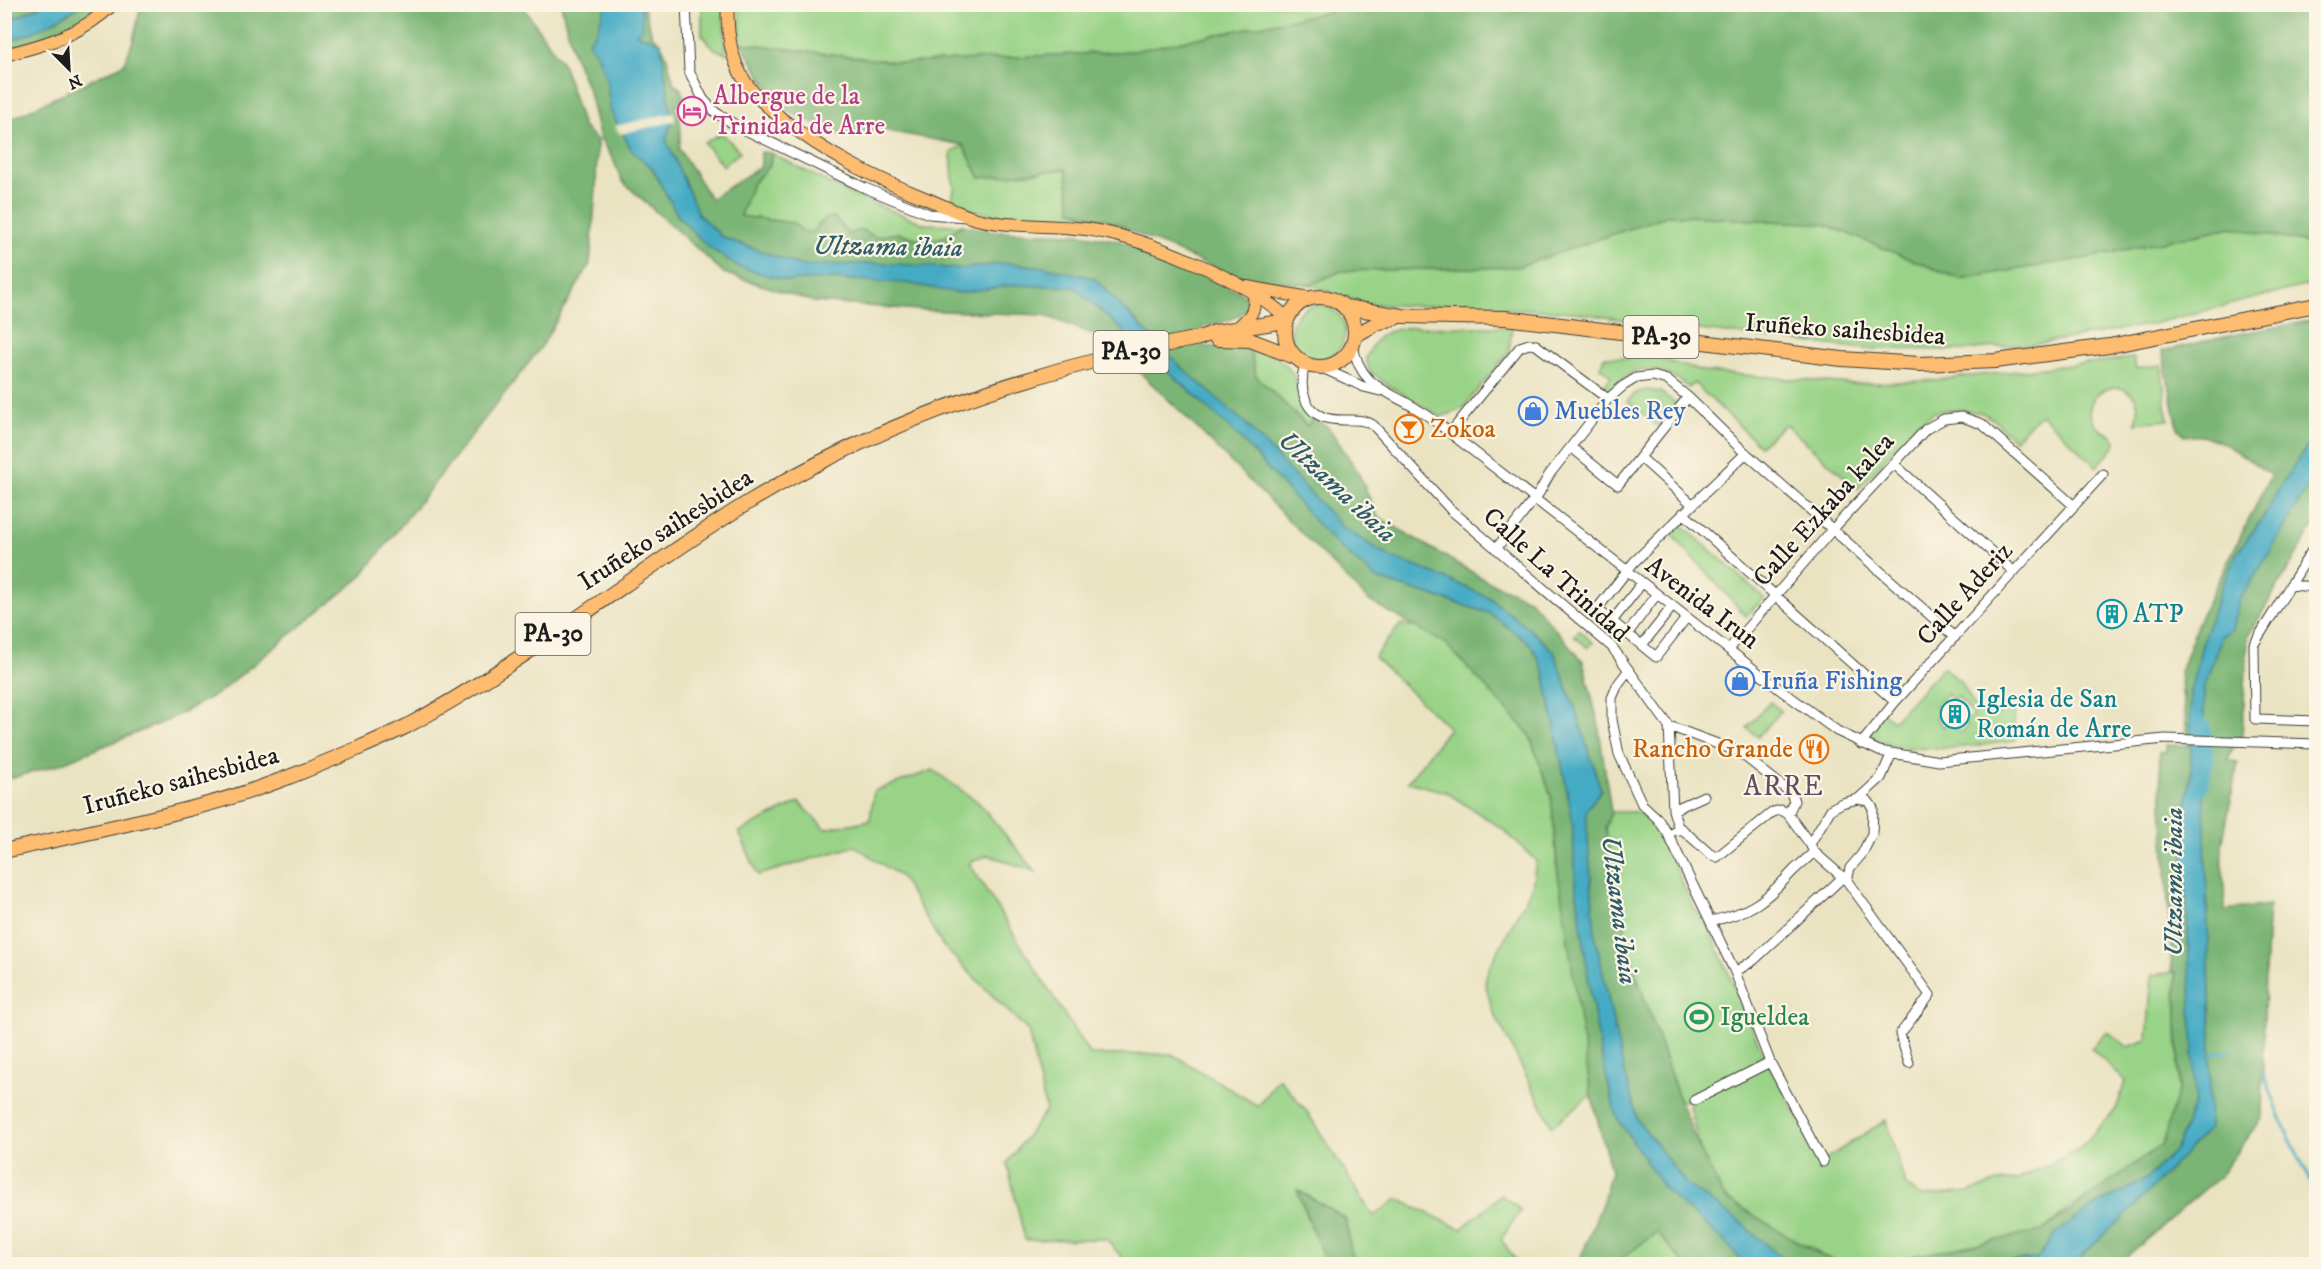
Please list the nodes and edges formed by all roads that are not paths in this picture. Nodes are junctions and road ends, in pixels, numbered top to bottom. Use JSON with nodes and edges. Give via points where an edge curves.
{"nodes":[{"id":1,"x":113,"y":4,"type":"edge"},
{"id":2,"x":686,"y":4,"type":"edge"},
{"id":3,"x":728,"y":4,"type":"edge"},
{"id":4,"x":4,"y":55,"type":"edge"},
{"id":5,"x":971,"y":217,"type":"junction"},
{"id":6,"x":1237,"y":285,"type":"junction"},
{"id":7,"x":1254,"y":295,"type":"junction"},
{"id":8,"x":1310,"y":298,"type":"junction"},
{"id":9,"x":2316,"y":305,"type":"edge"},
{"id":10,"x":1345,"y":307,"type":"junction"},
{"id":11,"x":1402,"y":316,"type":"junction"},
{"id":12,"x":1286,"y":320,"type":"junction"},
{"id":13,"x":1236,"y":329,"type":"junction"},
{"id":14,"x":1199,"y":338,"type":"junction"},
{"id":15,"x":1354,"y":340,"type":"junction"},
{"id":16,"x":1292,"y":356,"type":"junction"},
{"id":17,"x":1305,"y":365,"type":"junction"},
{"id":18,"x":1322,"y":368,"type":"junction"},
{"id":19,"x":1385,"y":392,"type":"junction"},
{"id":20,"x":1688,"y":397,"type":"junction"},
{"id":21,"x":1608,"y":399,"type":"junction"},
{"id":22,"x":1450,"y":433,"type":"junction"},
{"id":23,"x":1573,"y":449,"type":"junction"},
{"id":24,"x":1746,"y":453,"type":"junction"},
{"id":25,"x":1640,"y":457,"type":"junction"},
{"id":26,"x":1894,"y":464,"type":"junction"},
{"id":27,"x":2103,"y":474,"type":"dead end"},
{"id":28,"x":1534,"y":499,"type":"junction"},
{"id":29,"x":1690,"y":502,"type":"junction"},
{"id":30,"x":2073,"y":505,"type":"junction"},
{"id":31,"x":1683,"y":513,"type":"junction"},
{"id":32,"x":1833,"y":529,"type":"junction"},
{"id":33,"x":2316,"y":544,"type":"edge"},
{"id":34,"x":1496,"y":549,"type":"junction"},
{"id":35,"x":1626,"y":571,"type":"junction"},
{"id":36,"x":2014,"y":572,"type":"junction"},
{"id":37,"x":1642,"y":583,"type":"junction"},
{"id":38,"x":2290,"y":585,"type":"junction"},
{"id":39,"x":2316,"y":586,"type":"edge"},
{"id":40,"x":1656,"y":595,"type":"junction"},
{"id":41,"x":1776,"y":595,"type":"junction"},
{"id":42,"x":1672,"y":607,"type":"junction"},
{"id":43,"x":1687,"y":617,"type":"junction"},
{"id":44,"x":1613,"y":620,"type":"junction"},
{"id":45,"x":1628,"y":633,"type":"junction"},
{"id":46,"x":1955,"y":637,"type":"junction"},
{"id":47,"x":1642,"y":645,"type":"junction"},
{"id":48,"x":1729,"y":649,"type":"junction"},
{"id":49,"x":1628,"y":671,"type":"junction"},
{"id":50,"x":1895,"y":702,"type":"junction"},
{"id":51,"x":2316,"y":722,"type":"edge"},
{"id":52,"x":1669,"y":726,"type":"junction"},
{"id":53,"x":1861,"y":744,"type":"junction"},
{"id":54,"x":2316,"y":744,"type":"edge"},
{"id":55,"x":1891,"y":755,"type":"junction"},
{"id":56,"x":1704,"y":796,"type":"dead end"},
{"id":57,"x":1858,"y":799,"type":"junction"},
{"id":58,"x":1673,"y":810,"type":"junction"},
{"id":59,"x":1788,"y":814,"type":"junction"},
{"id":60,"x":1678,"y":830,"type":"junction"},
{"id":61,"x":1668,"y":834,"type":"junction"},
{"id":62,"x":1812,"y":848,"type":"junction"},
{"id":63,"x":4,"y":851,"type":"edge"},
{"id":64,"x":1844,"y":880,"type":"junction"},
{"id":65,"x":1711,"y":921,"type":"junction"},
{"id":66,"x":1735,"y":972,"type":"junction"},
{"id":67,"x":1770,"y":1062,"type":"junction"},
{"id":68,"x":1909,"y":1063,"type":"dead end"},
{"id":69,"x":1695,"y":1100,"type":"dead end"},
{"id":70,"x":1823,"y":1162,"type":"dead end"}],
"edges":[{"from":1,"to":4,"type":"main road","via":[[79,31]]},
{"from":2,"to":5,"type":"street","via":[[689,71],[706,103],[720,116],[865,188],[921,211]]},
{"from":3,"to":5,"type":"main road","via":[[732,50],[745,81],[758,99],[804,136],[851,165]]},
{"from":5,"to":6,"type":"main road","via":[[1128,237]]},
{"from":6,"to":7,"type":"main road"},
{"from":6,"to":8,"type":"main road"},
{"from":7,"to":12,"type":"main road","via":[[1269,302]]},
{"from":7,"to":13,"type":"main road","via":[[1251,316]]},
{"from":8,"to":10,"type":"highway","number":"PA-30","via":[[1329,297]]},
{"from":8,"to":12,"type":"highway","via":[[1294,308]]},
{"from":9,"to":11,"type":"highway","name":"Iruñeko saihesbidea","number":"PA-30","via":[[2109,346],[1995,362],[1920,364],[1842,360],[1505,318]]},
{"from":10,"to":11,"type":"highway","name":"Iruñeko saihesbidea","number":"PA-30"},
{"from":10,"to":15,"type":"highway","via":[[1353,320]]},
{"from":11,"to":15,"type":"highway","name":"Iruñeko saihesbidea","number":"PA-30","via":[[1377,323]]},
{"from":12,"to":13,"type":"highway","name":"Iruñeko saihesbidea","number":"PA-30"},
{"from":12,"to":16,"type":"highway","via":[[1285,339]]},
{"from":13,"to":14,"type":"highway","name":"Iruñeko saihesbidea","number":"PA-30"},
{"from":14,"to":16,"type":"highway","name":"Iruñeko saihesbidea","number":"PA-30","via":[[1250,340]]},
{"from":14,"to":63,"type":"highway","name":"Iruñeko saihesbidea","number":"PA-30","via":[[1079,364],[998,388],[856,445],[751,501],[494,676],[404,727],[315,767],[206,805]]},
{"from":15,"to":18,"type":"highway","number":"PA-30","via":[[1346,357]]},
{"from":15,"to":19,"type":"street","via":[[1356,363],[1368,380]]},
{"from":16,"to":17,"type":"highway","number":"PA-30"},
{"from":17,"to":18,"type":"highway","number":"PA-30"},
{"from":17,"to":34,"type":"street","name":"Calle La Trinidad","via":[[1301,378],[1311,408],[1323,418],[1365,420],[1373,425],[1451,510]]},
{"from":18,"to":19,"type":"street"},
{"from":19,"to":22,"type":"street","name":"Avenida Irun"},
{"from":20,"to":21,"type":"street","via":[[1667,380],[1653,376],[1636,378]]},
{"from":20,"to":24,"type":"street"},
{"from":20,"to":25,"type":"street"},
{"from":21,"to":22,"type":"street","via":[[1536,345],[1529,344],[1520,347]]},
{"from":21,"to":23,"type":"street"},
{"from":22,"to":28,"type":"street","name":"Avenida Irun"},
{"from":23,"to":25,"type":"street","via":[[1618,485]]},
{"from":23,"to":28,"type":"street"},
{"from":24,"to":29,"type":"street"},
{"from":24,"to":32,"type":"street"},
{"from":25,"to":29,"type":"street"},
{"from":26,"to":30,"type":"street","name":"Calle Ezkaba kalea","via":[[1926,429],[1944,419],[1962,417],[1982,424]]},
{"from":26,"to":32,"type":"street","name":"Calle Ezkaba kalea"},
{"from":26,"to":36,"type":"street"},
{"from":27,"to":30,"type":"street","name":"Calle Aderiz"},
{"from":28,"to":34,"type":"street"},
{"from":28,"to":35,"type":"street","name":"Avenida Irun"},
{"from":29,"to":31,"type":"street"},
{"from":30,"to":36,"type":"street","name":"Calle Aderiz"},
{"from":31,"to":35,"type":"street"},
{"from":31,"to":41,"type":"street"},
{"from":32,"to":41,"type":"street","name":"Calle Ezkaba kalea"},
{"from":32,"to":46,"type":"street"},
{"from":33,"to":38,"type":"street"},
{"from":34,"to":49,"type":"street","name":"Calle La Trinidad","via":[[1612,647]]},
{"from":35,"to":37,"type":"street","name":"Avenida Irun"},
{"from":35,"to":44,"type":"street","via":[[1597,609]]},
{"from":36,"to":46,"type":"street","name":"Calle Aderiz"},
{"from":37,"to":40,"type":"street","name":"Avenida Irun"},
{"from":37,"to":44,"type":"street"},
{"from":38,"to":39,"type":"street"},
{"from":38,"to":51,"type":"street","via":[[2254,644],[2255,719]]},
{"from":40,"to":42,"type":"street","name":"Avenida Irun"},
{"from":40,"to":45,"type":"street"},
{"from":41,"to":48,"type":"street","name":"Calle Ezkaba kalea"},
{"from":41,"to":50,"type":"street"},
{"from":42,"to":43,"type":"street","name":"Avenida Irun"},
{"from":42,"to":47,"type":"street"},
{"from":43,"to":47,"type":"street","via":[[1656,657]]},
{"from":43,"to":48,"type":"street","name":"Avenida Irun"},
{"from":44,"to":45,"type":"street"},
{"from":45,"to":47,"type":"street"},
{"from":46,"to":50,"type":"street","name":"Calle Aderiz"},
{"from":48,"to":53,"type":"street","name":"Avenida Irun"},
{"from":49,"to":52,"type":"street","name":"Calle La Trinidad"},
{"from":49,"to":61,"type":"street","via":[[1612,698],[1619,754],[1642,804]]},
{"from":50,"to":53,"type":"street","name":"Calle Aderiz"},
{"from":52,"to":58,"type":"street"},
{"from":52,"to":59,"type":"street","via":[[1739,752],[1791,793],[1794,801]]},
{"from":53,"to":55,"type":"street","name":"Avenida Irun"},
{"from":54,"to":55,"type":"street","name":"Avenida Irun","via":[[2165,739],[1939,761]]},
{"from":55,"to":57,"type":"street","via":[[1881,778]]},
{"from":56,"to":58,"type":"street"},
{"from":57,"to":62,"type":"street","via":[[1831,809]]},
{"from":57,"to":64,"type":"street","via":[[1868,801],[1873,808],[1872,834]]},
{"from":58,"to":60,"type":"street"},
{"from":59,"to":60,"type":"street","via":[[1781,810],[1773,812],[1717,857],[1682,829]]},
{"from":59,"to":62,"type":"street"},
{"from":60,"to":61,"type":"street"},
{"from":61,"to":65,"type":"street"},
{"from":62,"to":64,"type":"street"},
{"from":62,"to":65,"type":"street","via":[[1773,893],[1755,907]]},
{"from":64,"to":66,"type":"street","via":[[1754,960]]},
{"from":64,"to":68,"type":"street","via":[[1930,995],[1900,1034]]},
{"from":65,"to":66,"type":"street"},
{"from":66,"to":67,"type":"street"},
{"from":67,"to":69,"type":"street"},
{"from":67,"to":70,"type":"street"}]}
